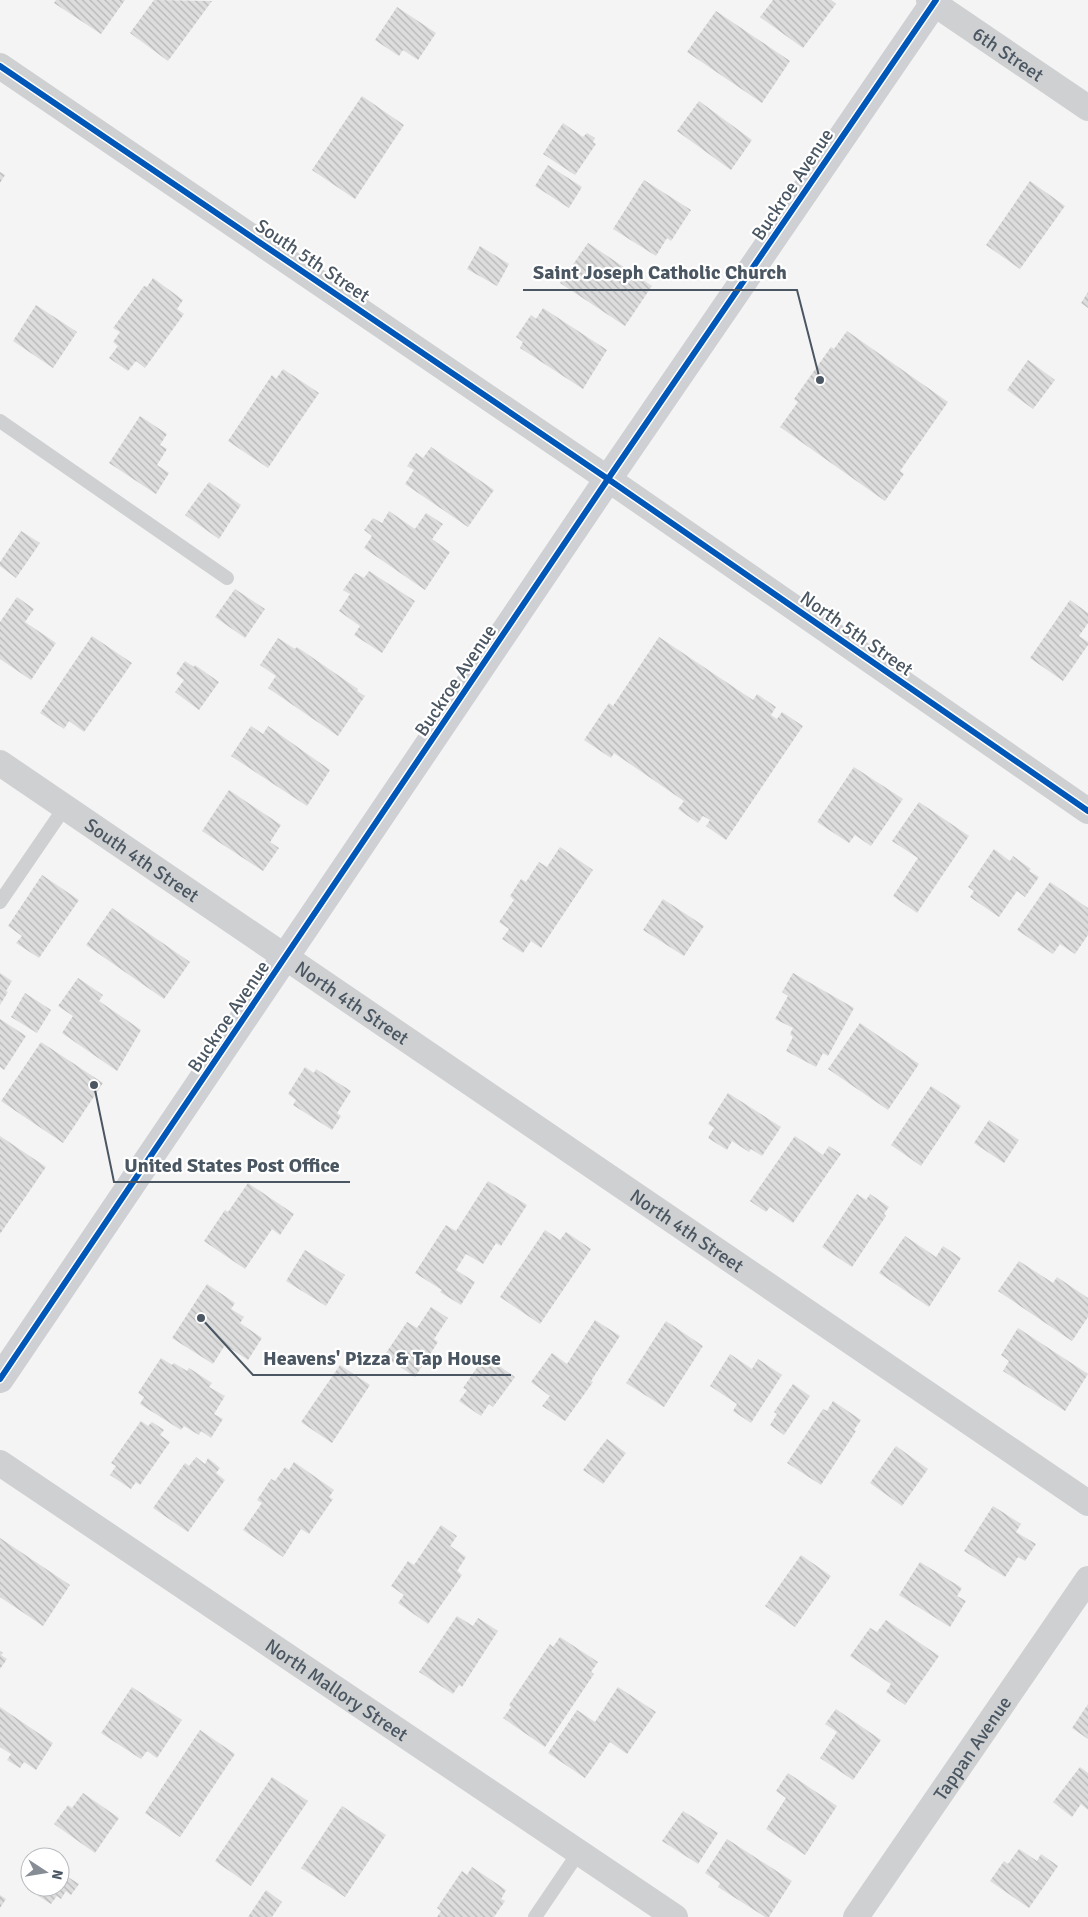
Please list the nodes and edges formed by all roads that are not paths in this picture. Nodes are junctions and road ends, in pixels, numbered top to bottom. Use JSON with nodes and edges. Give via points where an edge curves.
{"nodes":[{"id":1,"x":933,"y":1,"type":"edge"},
{"id":2,"x":0,"y":66,"type":"edge"},
{"id":3,"x":1088,"y":108,"type":"edge"},
{"id":4,"x":0,"y":421,"type":"edge"},
{"id":5,"x":608,"y":479,"type":"junction"},
{"id":6,"x":227,"y":578,"type":"dead end"},
{"id":7,"x":0,"y":763,"type":"edge"},
{"id":8,"x":65,"y":807,"type":"junction"},
{"id":9,"x":1088,"y":811,"type":"edge"},
{"id":10,"x":0,"y":902,"type":"edge"},
{"id":11,"x":286,"y":957,"type":"junction"},
{"id":12,"x":0,"y":1379,"type":"edge"},
{"id":13,"x":0,"y":1463,"type":"edge"},
{"id":14,"x":1088,"y":1503,"type":"edge"},
{"id":15,"x":1088,"y":1579,"type":"edge"},
{"id":16,"x":579,"y":1852,"type":"junction"},
{"id":17,"x":535,"y":1917,"type":"edge"},
{"id":18,"x":675,"y":1917,"type":"edge"},
{"id":19,"x":856,"y":1917,"type":"edge"}],
"edges":[{"from":1,"to":3,"type":"street","name":"6th Street"},
{"from":1,"to":5,"type":"street","name":"Buckroe Avenue"},
{"from":2,"to":5,"type":"street","name":"South 5th Street"},
{"from":4,"to":6,"type":"lane"},
{"from":5,"to":9,"type":"street","name":"North 5th Street"},
{"from":5,"to":11,"type":"street","name":"Buckroe Avenue"},
{"from":7,"to":8,"type":"street","name":"South 4th Street"},
{"from":8,"to":10,"type":"lane"},
{"from":8,"to":11,"type":"street","name":"South 4th Street"},
{"from":11,"to":12,"type":"street","name":"Buckroe Avenue"},
{"from":11,"to":14,"type":"street","name":"North 4th Street"},
{"from":13,"to":16,"type":"street","name":"North Mallory Street"},
{"from":15,"to":19,"type":"street","name":"Tappan Avenue"},
{"from":16,"to":17,"type":"lane"},
{"from":16,"to":18,"type":"street","name":"North Mallory Street"}]}
